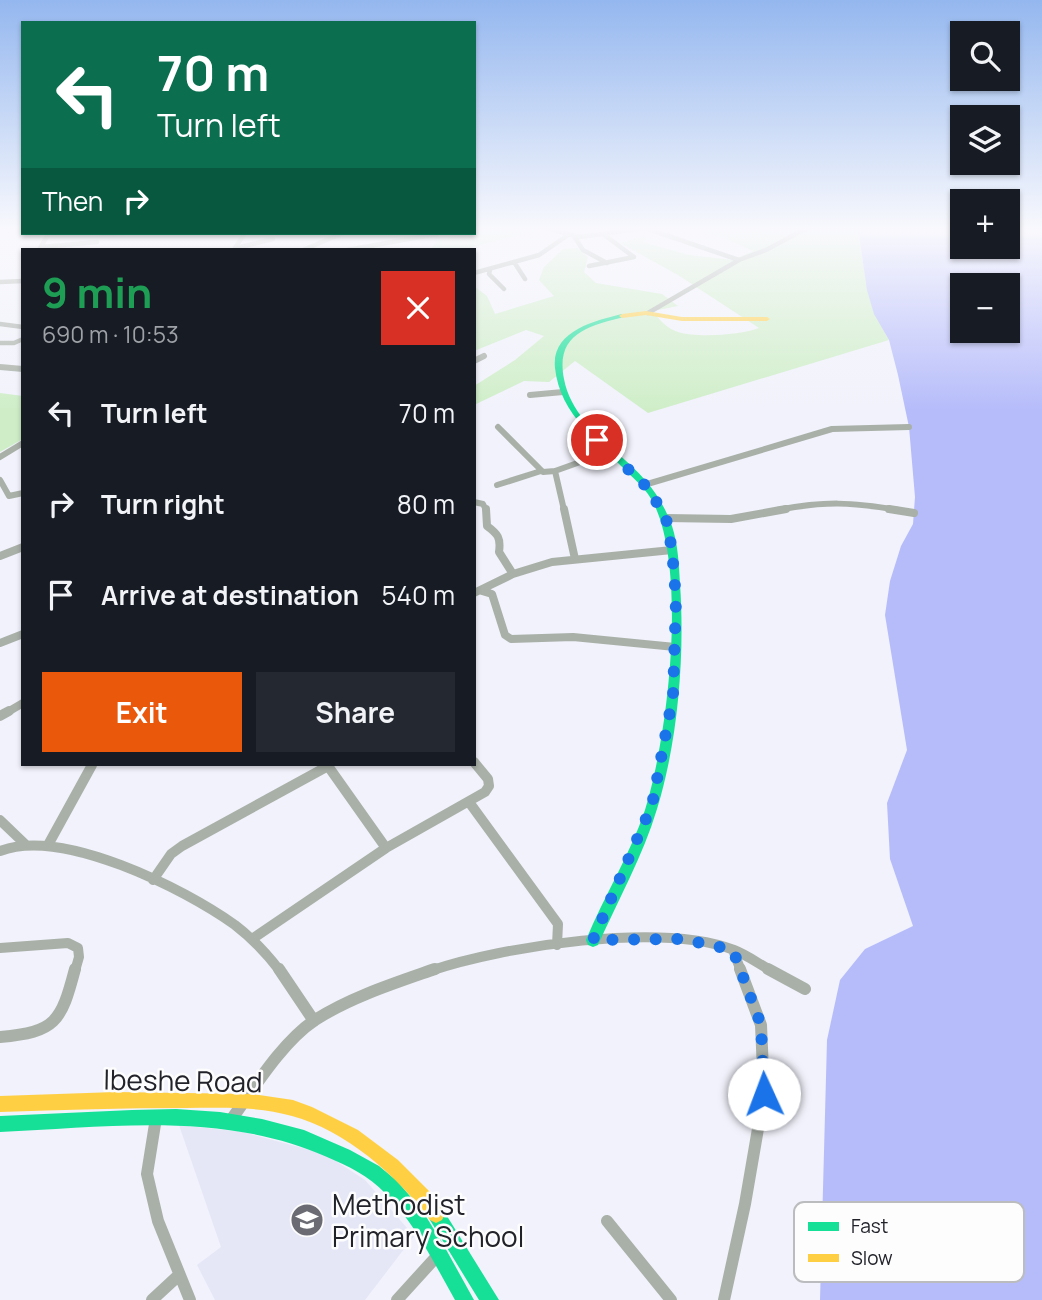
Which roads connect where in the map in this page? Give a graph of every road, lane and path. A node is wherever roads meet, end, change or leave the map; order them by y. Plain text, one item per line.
1 (690, 289) edge
2 (648, 313) junction
3 (767, 319) dead end
4 (0, 324) edge
5 (21, 327) edge
6 (21, 340) edge
7 (0, 342) edge
8 (484, 356) dead end
9 (476, 360) edge
10 (0, 367) edge
11 (21, 369) edge
12 (563, 392) junction
13 (530, 395) dead end
14 (909, 426) dead end
15 (498, 427) dead end
16 (21, 444) edge
17 (608, 452) junction
18 (0, 457) edge
19 (541, 471) junction
20 (555, 471) junction
21 (0, 480) edge
22 (497, 485) dead end
23 (644, 485) junction
24 (21, 494) edge
25 (476, 502) edge
26 (914, 513) dead end
27 (666, 518) junction
28 (21, 548) edge
29 (672, 550) junction
30 (0, 556) edge
31 (575, 559) junction
32 (513, 574) junction
33 (478, 592) edge
34 (21, 635) edge
35 (0, 643) edge
36 (675, 647) junction
37 (21, 704) edge
38 (0, 716) edge
39 (476, 764) edge
40 (91, 766) edge
41 (469, 802) junction
42 (0, 820) edge
43 (25, 844) junction
44 (48, 845) junction
45 (386, 848) junction
46 (0, 851) edge
47 (153, 880) junction
48 (252, 939) junction
49 (593, 940) junction
50 (557, 944) junction
51 (0, 948) edge
52 (733, 950) junction
53 (805, 989) dead end
54 (314, 1021) junction
55 (0, 1037) edge
56 (244, 1100) junction
57 (0, 1104) edge
58 (156, 1118) junction
59 (231, 1120) junction
60 (0, 1124) edge
61 (607, 1221) dead end
62 (439, 1254) junction
63 (179, 1275) junction
64 (152, 1300) edge
65 (190, 1300) edge
66 (397, 1300) edge
67 (465, 1300) edge
68 (490, 1300) edge
69 (671, 1300) edge
70 (724, 1300) edge

1 - 2 street
2 - 3 street
2 - 12 street
4 - 5 street
6 - 7 street
8 - 9 street
10 - 11 street
12 - 13 street
12 - 17 street
14 - 23 street
15 - 19 street
16 - 18 street
17 - 20 street
17 - 23 street
19 - 20 street
19 - 22 street
20 - 31 street
21 - 24 street
23 - 27 street
25 - 32 street
26 - 27 street
27 - 29 street
28 - 30 street
29 - 31 street
29 - 36 street
31 - 32 street
32 - 33 street
33 - 36 street
34 - 35 street
36 - 49 street
37 - 38 street
39 - 41 street
40 - 44 street
41 - 45 street
41 - 50 street
42 - 43 street
43 - 44 street
43 - 46 street
44 - 47 street
45 - 47 street
45 - 48 street
47 - 48 street
48 - 54 street
49 - 50 street
49 - 52 street
50 - 54 street
51 - 55 street
52 - 53 street
52 - 70 street
54 - 56 street
56 - 57 street, Ibeshe Road
56 - 59 street
56 - 68 street, Ibeshe Road
58 - 59 street, Ibeshe Road
58 - 60 street, Ibeshe Road
58 - 63 street
59 - 62 street, Ibeshe Road
61 - 69 street
62 - 66 street
62 - 67 street, Ibeshe Road
63 - 64 street
63 - 65 street

